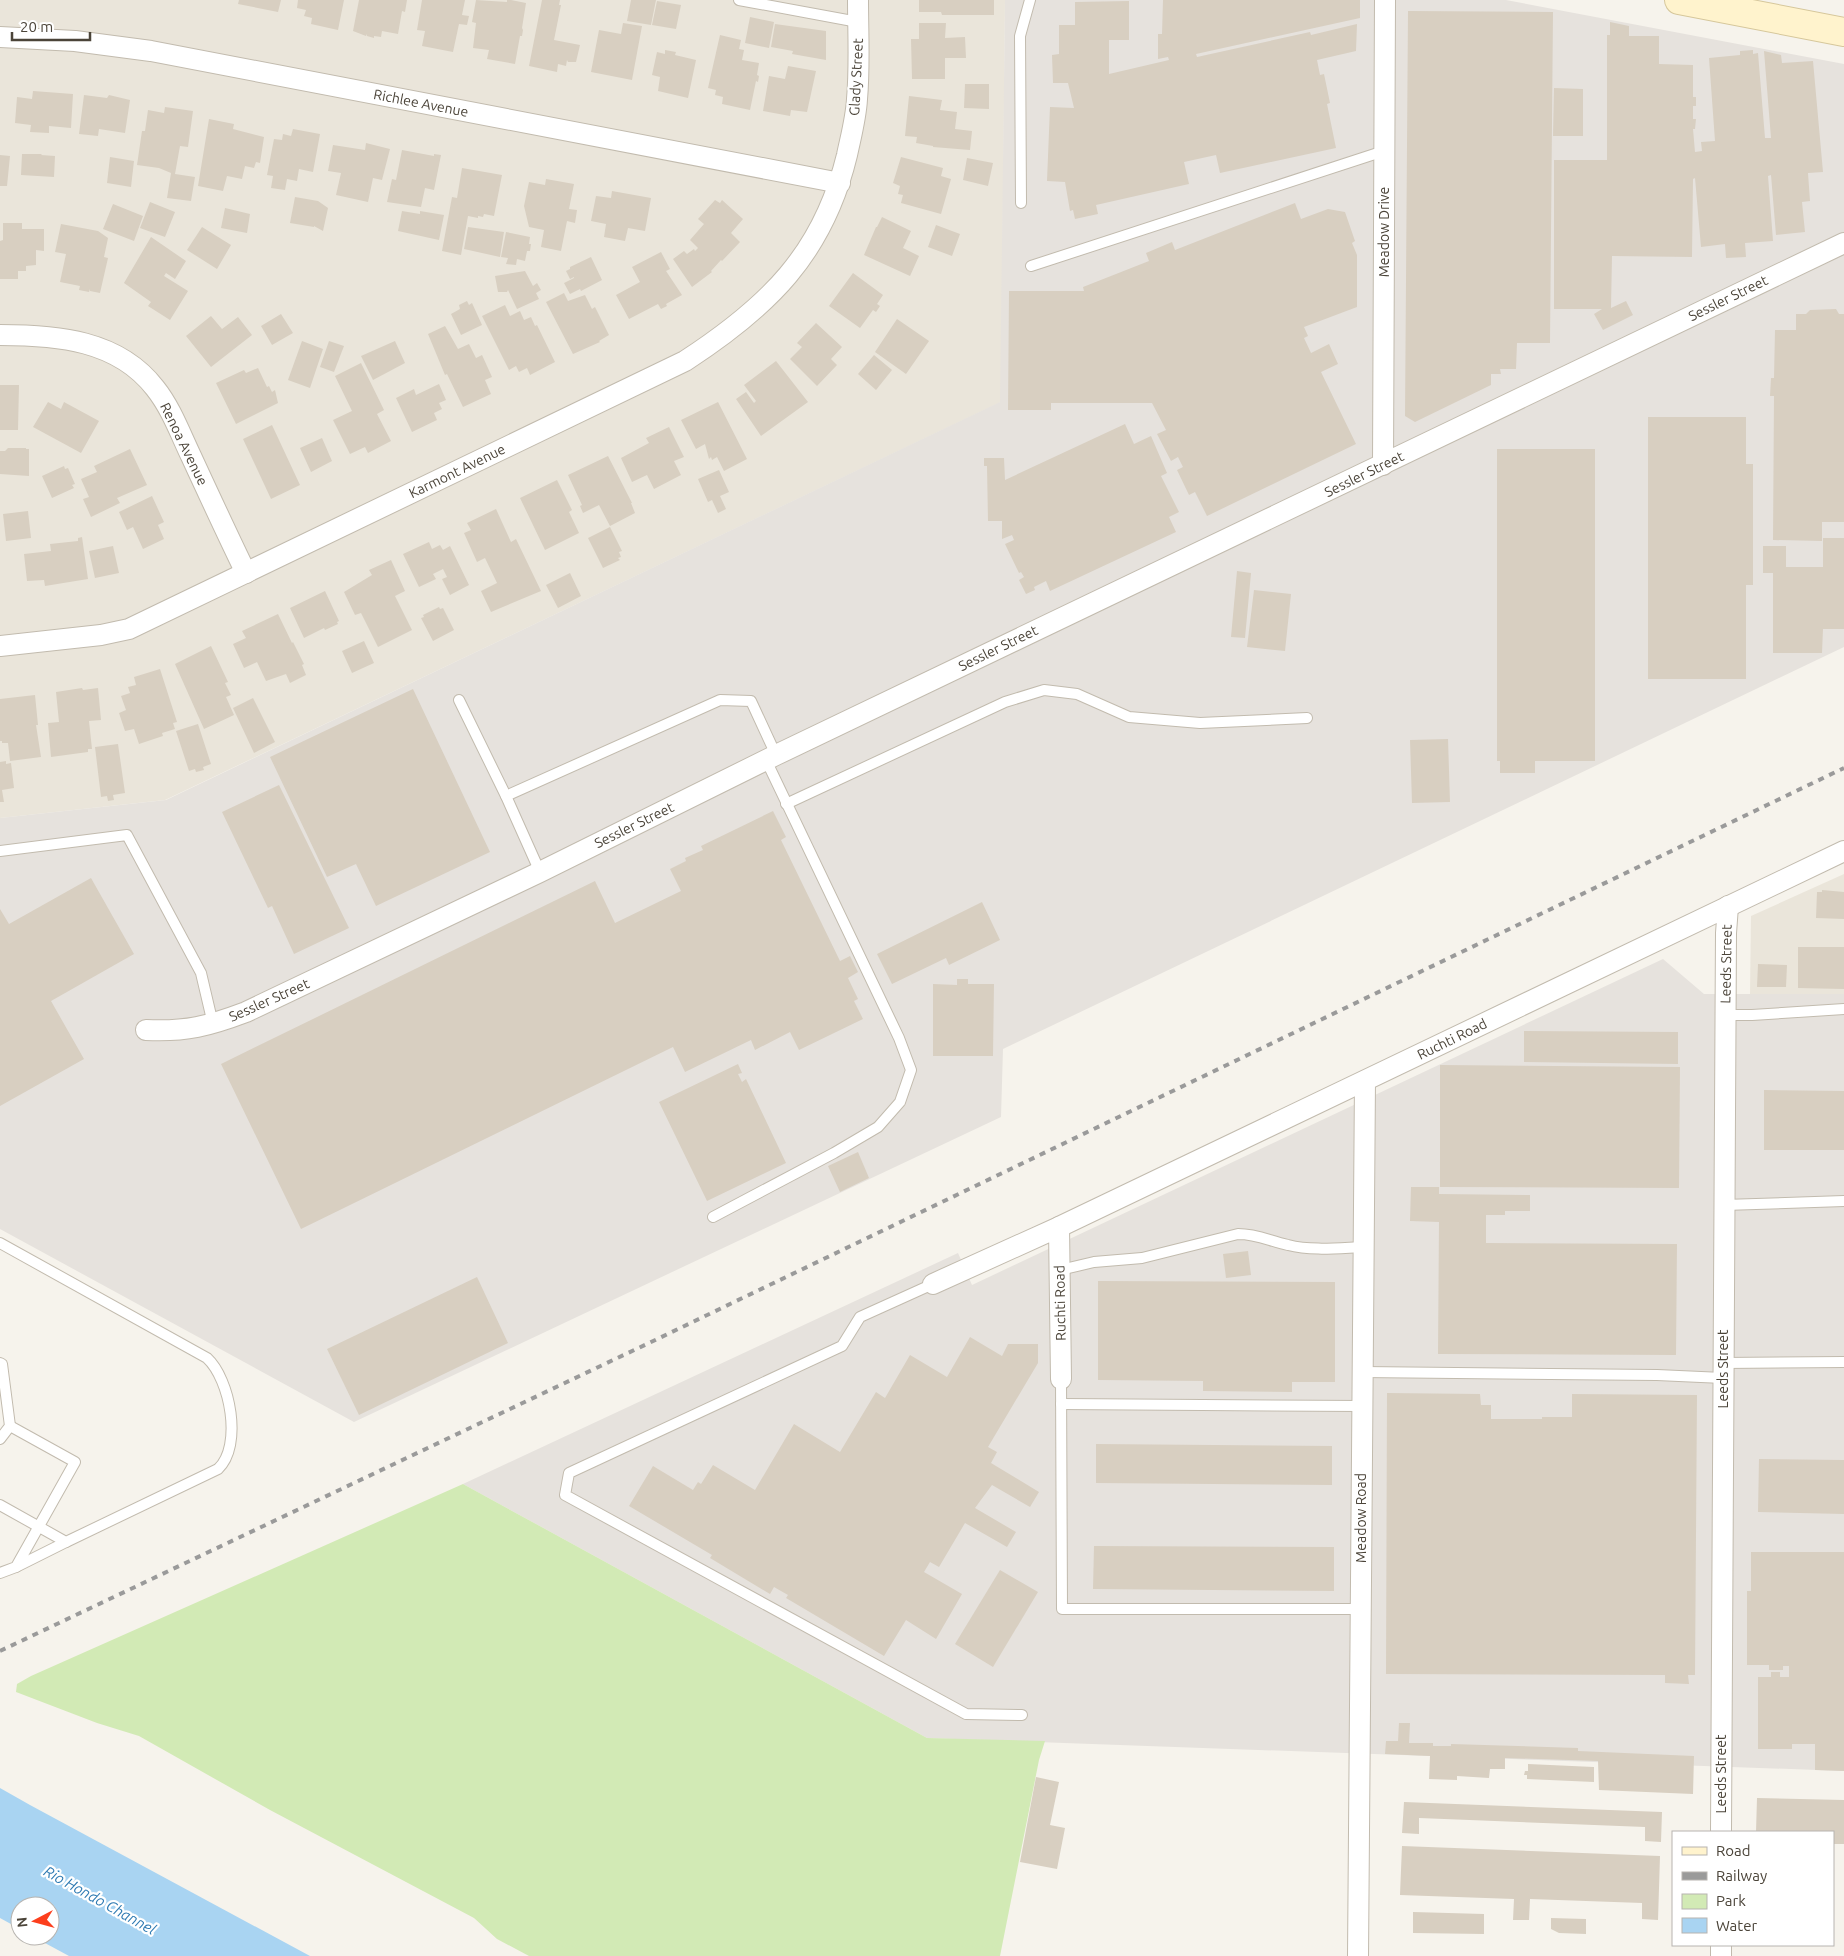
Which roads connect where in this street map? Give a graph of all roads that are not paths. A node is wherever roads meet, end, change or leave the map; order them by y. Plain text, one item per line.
1 (739, 0) edge
2 (858, 0) edge
3 (1030, 0) edge
4 (1385, 0) edge
5 (1679, 0) edge
6 (858, 22) junction
7 (1844, 32) edge
8 (0, 37) edge
9 (1384, 151) junction
10 (840, 183) junction
11 (1022, 203) dead end
12 (1844, 242) edge
13 (1031, 266) dead end
14 (0, 334) edge
15 (1383, 465) junction
16 (246, 573) junction
17 (0, 646) edge
18 (459, 700) dead end
19 (1307, 718) dead end
20 (771, 757) junction
21 (506, 796) junction
22 (786, 804) junction
23 (0, 851) edge
24 (1844, 851) edge
25 (540, 872) junction
26 (1728, 906) junction
27 (1844, 1009) edge
28 (1725, 1015) junction
29 (213, 1024) junction
30 (146, 1030) dead end
31 (1365, 1081) junction
32 (1844, 1202) edge
33 (1724, 1205) junction
34 (713, 1217) dead end
35 (1059, 1228) junction
36 (0, 1243) edge
37 (1363, 1247) junction
38 (1060, 1270) junction
39 (933, 1284) joint
40 (1844, 1362) edge
41 (0, 1363) edge
42 (1723, 1371) junction
43 (1362, 1372) junction
44 (1061, 1379) joint
45 (1061, 1404) junction
46 (1362, 1406) junction
47 (10, 1426) junction
48 (0, 1439) edge
49 (0, 1505) edge
50 (39, 1527) junction
51 (66, 1542) junction
52 (16, 1567) junction
53 (0, 1574) edge
54 (1360, 1610) junction
55 (1022, 1714) dead end
56 (1721, 1831) edge
57 (1358, 1956) edge

1 - 6 lane
2 - 6 street, Glady Street
3 - 11 lane
4 - 9 street, Meadow Drive
5 - 7 main road
6 - 10 street, Glady Street
8 - 10 street, Richlee Avenue
9 - 13 lane
9 - 15 street, Meadow Drive
10 - 16 street, Karmont Avenue
12 - 15 street, Sessler Street
14 - 16 street, Renoa Avenue
15 - 20 street, Sessler Street
16 - 17 street, Karmont Avenue
18 - 21 lane
19 - 22 lane
20 - 21 lane
20 - 22 lane
20 - 25 street, Sessler Street
21 - 25 lane
22 - 34 lane
23 - 29 lane
24 - 26 street, Ruchti Road
25 - 29 street, Sessler Street
26 - 28 street, Leeds Street
26 - 31 street, Ruchti Road
27 - 28 lane
28 - 33 street, Leeds Street
29 - 30 street, Sessler Street
31 - 35 street, Ruchti Road
31 - 37 street, Meadow Road
32 - 33 lane
33 - 42 street, Leeds Street
35 - 38 street, Ruchti Road
35 - 39 street, Ruchti Road
36 - 51 lane
37 - 38 lane
37 - 43 street, Meadow Road
38 - 44 street, Ruchti Road
39 - 55 lane
40 - 42 lane
41 - 47 lane
42 - 43 lane
42 - 56 street, Leeds Street
43 - 46 street, Meadow Road
44 - 45 lane
45 - 46 lane
45 - 54 lane
46 - 54 street, Meadow Road
47 - 48 lane
47 - 50 lane
49 - 50 lane
50 - 51 lane
50 - 52 lane
51 - 52 lane
52 - 53 lane
54 - 57 street, Meadow Road

